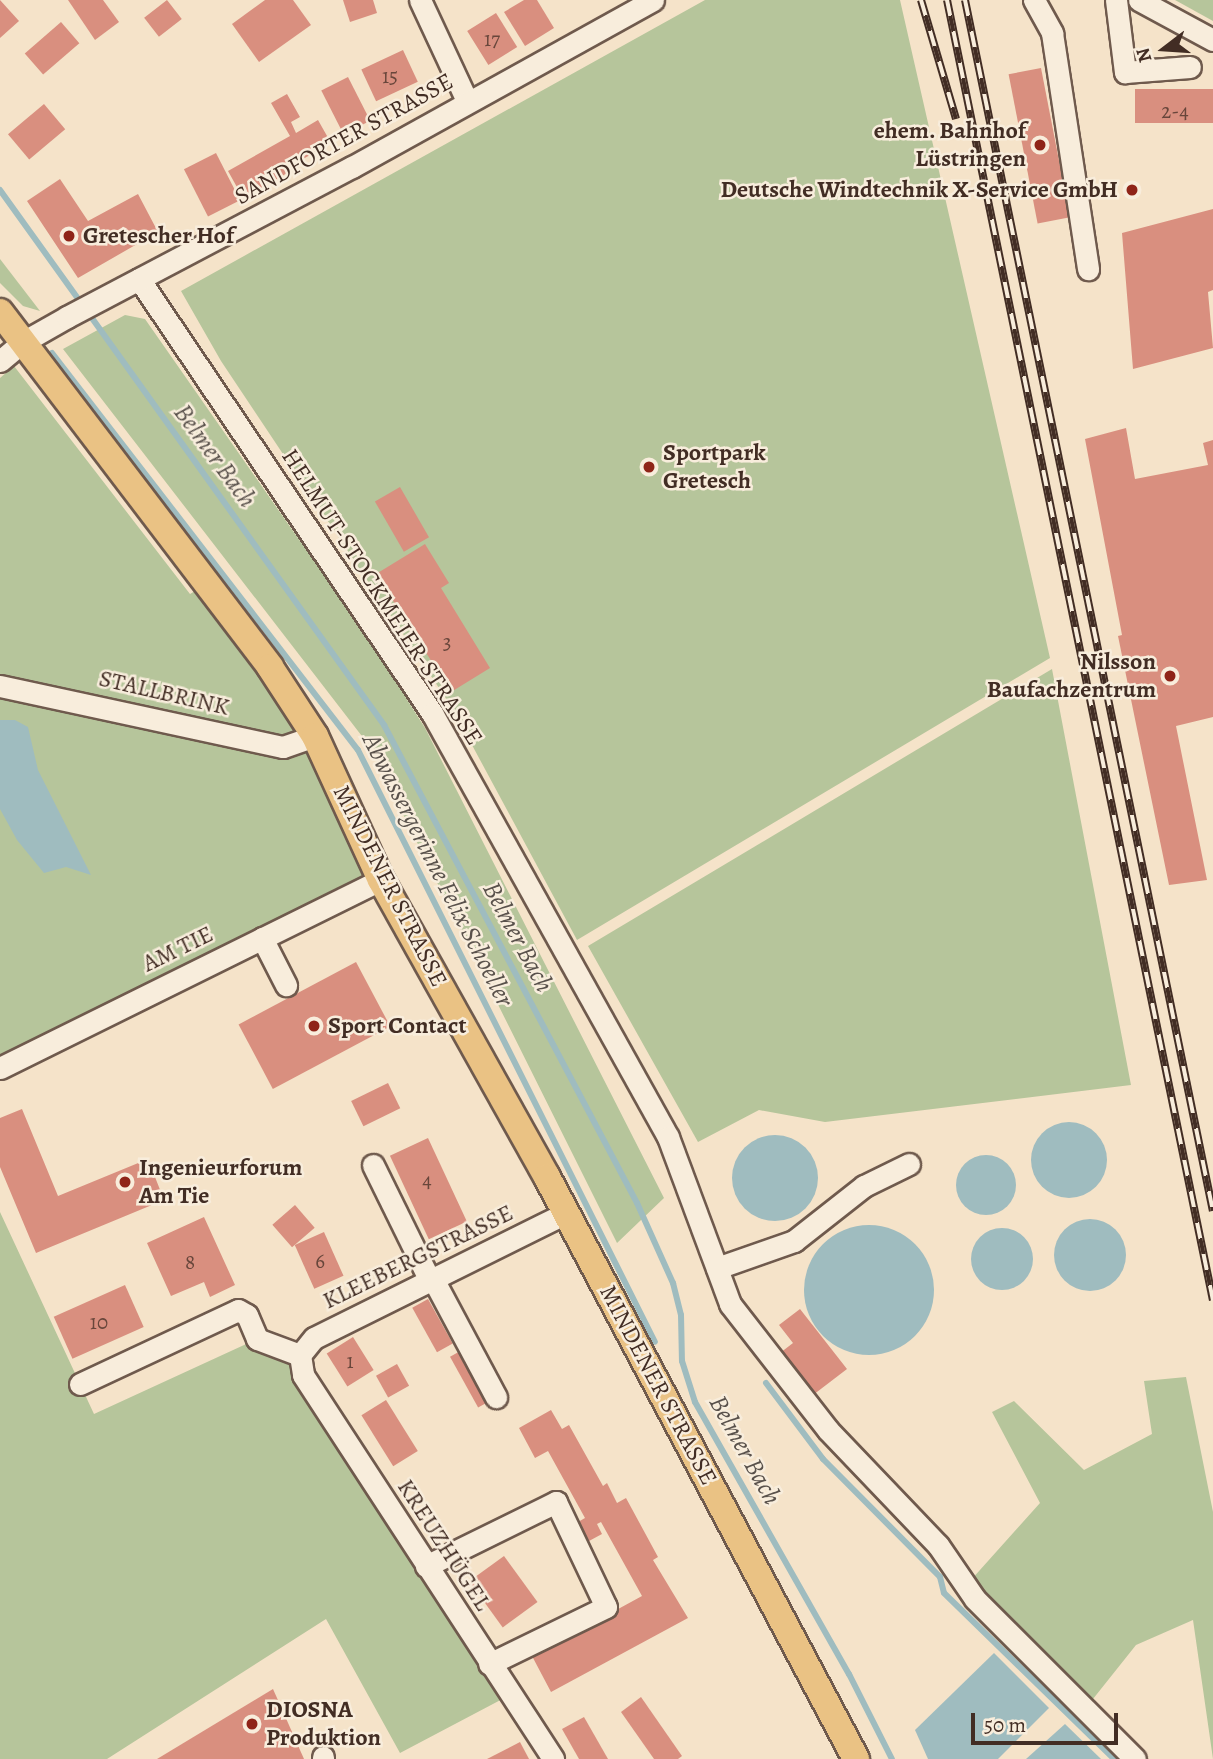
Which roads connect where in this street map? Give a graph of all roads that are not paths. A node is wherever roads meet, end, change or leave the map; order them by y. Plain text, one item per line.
1 (420, 0) edge
2 (653, 0) edge
3 (1034, 0) edge
4 (1116, 0) edge
5 (1139, 0) edge
6 (1213, 40) edge
7 (1190, 67) dead end
8 (467, 101) junction
9 (1088, 269) dead end
10 (139, 279) junction
11 (0, 312) edge
12 (23, 342) junction
13 (0, 361) edge
14 (0, 685) edge
15 (315, 736) junction
16 (381, 880) junction
17 (262, 938) junction
18 (286, 985) dead end
19 (0, 1068) edge
20 (909, 1164) dead end
21 (373, 1165) dead end
22 (566, 1213) junction
23 (717, 1268) junction
24 (432, 1280) junction
25 (300, 1355) junction
26 (80, 1384) dead end
27 (496, 1397) dead end
28 (426, 1566) junction
29 (489, 1664) junction
30 (553, 1759) edge
31 (856, 1759) edge
32 (1135, 1759) edge

1 - 8 street
2 - 8 street, SANDFORTER STRASSE
3 - 9 street
4 - 7 street
5 - 6 street
8 - 10 street, SANDFORTER STRASSE
10 - 12 street, SANDFORTER STRASSE
10 - 23 street, HELMUT-STOCKMEIER-STRASSE
11 - 12 main road, MINDENER STRASSE
12 - 13 street, SANDFORTER STRASSE
12 - 15 main road, MINDENER STRASSE
14 - 15 street, STALLBRINK
15 - 16 main road, MINDENER STRASSE
16 - 17 street, AM TIE
16 - 22 main road, MINDENER STRASSE
17 - 18 street
17 - 19 street, AM TIE
20 - 23 street
21 - 24 street
22 - 24 street, KLEEBERGSTRASSE
22 - 31 main road, MINDENER STRASSE
23 - 32 street, HELMUT-STOCKMEIER-STRASSE
24 - 25 street, KLEEBERGSTRASSE
24 - 27 street
25 - 26 street
25 - 28 street, KREUZHÜGEL
28 - 29 street, KREUZHÜGEL
28 - 29 street
29 - 30 street, KREUZHÜGEL

